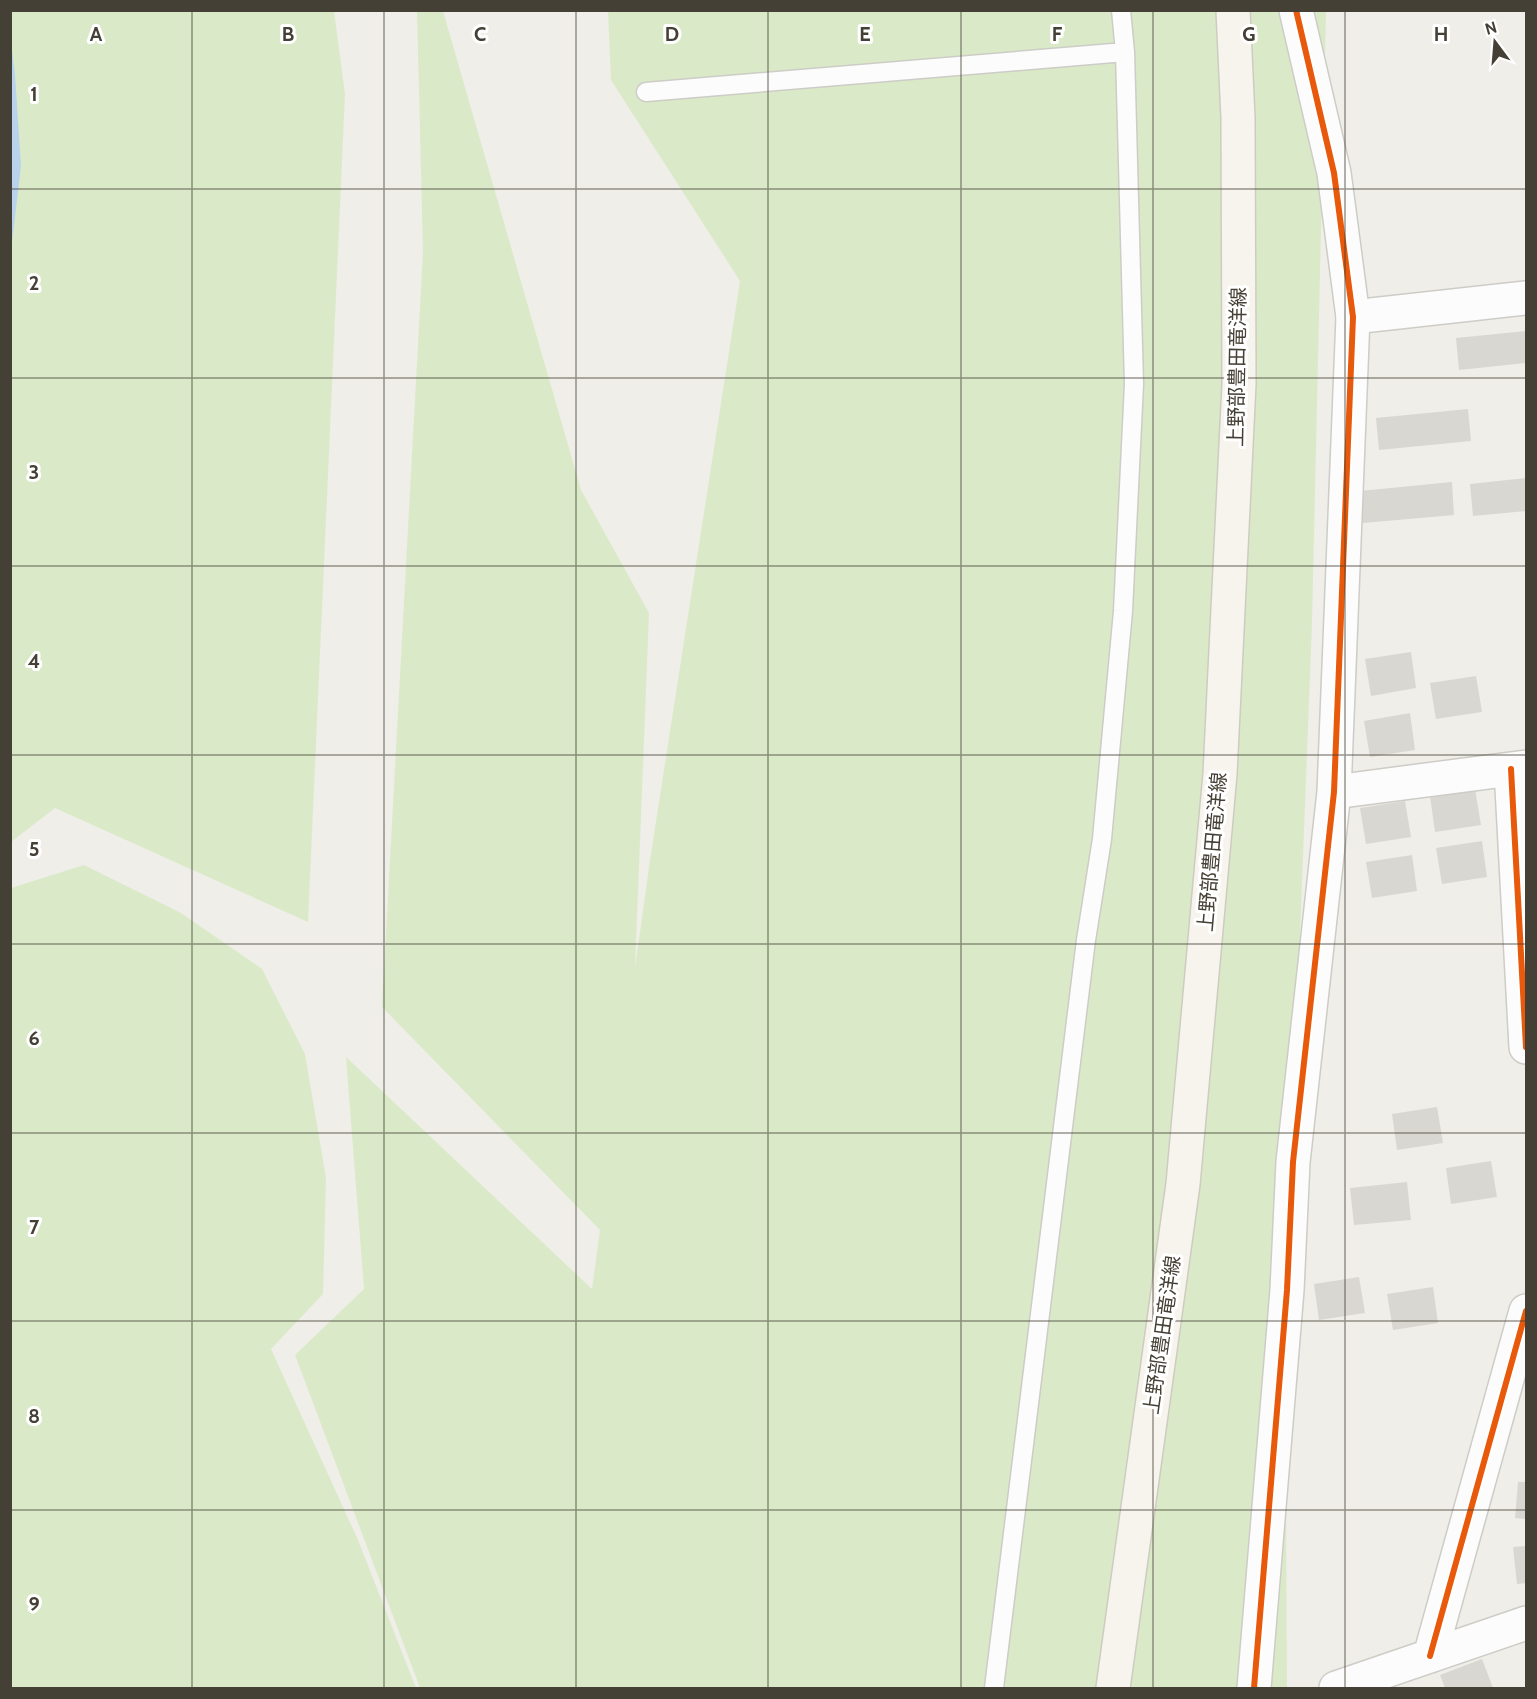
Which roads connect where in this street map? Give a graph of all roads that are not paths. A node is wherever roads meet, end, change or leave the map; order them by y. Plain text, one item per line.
1 (1120, 10) edge
2 (1233, 10) edge
3 (1296, 10) edge
4 (1125, 52) junction
5 (646, 92) dead end
6 (1527, 298) edge
7 (1353, 317) junction
8 (1519, 768) edge
9 (1334, 792) junction
10 (1527, 1047) edge
11 (1527, 1311) edge
12 (1527, 1623) edge
13 (1430, 1656) junction
14 (994, 1689) edge
15 (1113, 1689) edge
16 (1254, 1689) edge
17 (1336, 1689) edge

1 - 4 lane
2 - 15 main road, 上野部豊田竜洋線
3 - 7 street
4 - 5 lane
4 - 14 lane
6 - 7 street
7 - 9 street
8 - 9 street
8 - 10 street
9 - 16 street
11 - 13 street
12 - 13 street
13 - 17 street

